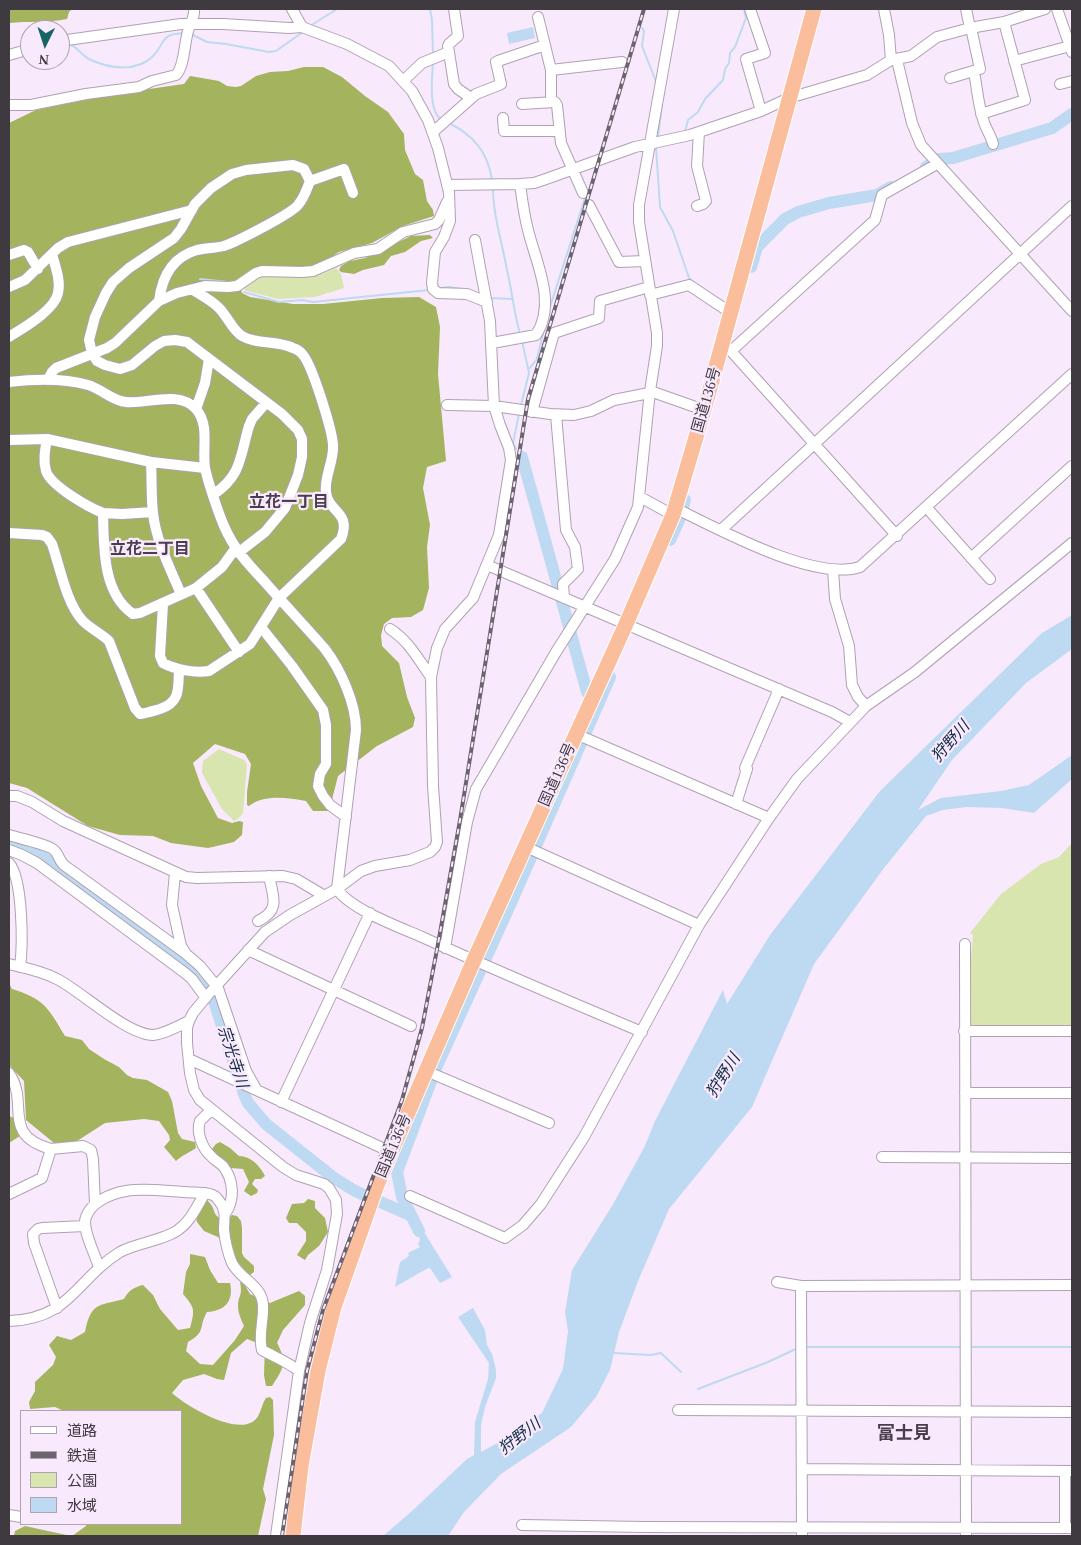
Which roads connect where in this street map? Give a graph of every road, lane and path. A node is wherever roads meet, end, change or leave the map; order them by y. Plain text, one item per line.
1 (194, 9) edge
2 (292, 9) edge
3 (454, 9) edge
4 (674, 9) edge
5 (750, 9) edge
6 (814, 9) edge
7 (884, 9) edge
8 (966, 9) edge
9 (1045, 9) edge
10 (1057, 9) edge
11 (538, 17) dead end
12 (1004, 22) junction
13 (302, 27) junction
14 (970, 28) junction
15 (188, 30) junction
16 (70, 40) edge
17 (1070, 43) edge
18 (545, 45) junction
19 (449, 52) junction
20 (894, 60) junction
21 (1014, 61) junction
22 (622, 62) dead end
23 (551, 70) junction
24 (974, 72) junction
25 (950, 78) dead end
26 (403, 81) junction
27 (1072, 81) edge
28 (1060, 84) dead end
29 (471, 98) junction
30 (789, 98) junction
31 (552, 102) junction
32 (522, 104) dead end
33 (9, 106) edge
34 (761, 111) junction
35 (981, 114) junction
36 (503, 118) dead end
37 (559, 131) junction
38 (433, 132) junction
39 (699, 132) junction
40 (651, 144) junction
41 (993, 144) dead end
42 (937, 164) junction
43 (572, 170) junction
44 (310, 181) junction
45 (447, 184) junction
46 (520, 184) junction
47 (353, 193) dead end
48 (583, 193) dead end
49 (450, 197) junction
50 (589, 205) dead end
51 (697, 206) dead end
52 (1072, 206) edge
53 (192, 210) junction
54 (475, 240) dead end
55 (52, 254) junction
56 (1020, 254) junction
57 (9, 255) edge
58 (645, 261) junction
59 (38, 269) junction
60 (9, 287) edge
61 (193, 290) junction
62 (649, 291) junction
63 (159, 301) junction
64 (487, 302) junction
65 (1072, 311) edge
66 (731, 313) junction
67 (9, 337) edge
68 (492, 343) junction
69 (726, 349) junction
70 (92, 353) junction
71 (209, 359) junction
72 (1072, 374) edge
73 (48, 380) junction
74 (9, 382) edge
75 (649, 392) junction
76 (266, 402) junction
77 (447, 405) dead end
78 (494, 406) junction
79 (196, 409) junction
80 (704, 410) junction
81 (532, 412) junction
82 (556, 415) junction
83 (47, 439) junction
84 (9, 440) edge
85 (815, 443) junction
86 (151, 462) junction
87 (1072, 466) edge
88 (206, 468) junction
89 (214, 494) junction
90 (640, 497) junction
91 (927, 508) junction
92 (153, 512) junction
93 (674, 512) junction
94 (103, 513) junction
95 (721, 530) junction
96 (9, 533) edge
97 (897, 536) junction
98 (1072, 543) edge
99 (237, 551) junction
100 (972, 558) junction
101 (487, 565) junction
102 (833, 570) junction
103 (990, 579) dead end
104 (196, 588) junction
105 (181, 594) junction
106 (279, 598) junction
107 (564, 598) junction
108 (163, 604) junction
109 (585, 607) junction
110 (626, 624) junction
111 (261, 627) junction
112 (390, 629) dead end
113 (239, 652) junction
114 (179, 669) junction
115 (431, 677) junction
116 (779, 689) junction
117 (866, 706) junction
118 (850, 722) junction
119 (576, 734) junction
120 (9, 796) edge
121 (736, 804) junction
122 (346, 818) junction
123 (769, 818) junction
124 (9, 835) edge
125 (526, 847) junction
126 (9, 850) edge
127 (9, 863) edge
128 (175, 873) junction
129 (269, 876) junction
130 (336, 889) junction
131 (324, 895) junction
132 (370, 913) junction
133 (258, 921) dead end
134 (699, 925) junction
135 (964, 944) dead end
136 (445, 948) junction
137 (248, 950) junction
138 (186, 954) junction
139 (480, 963) junction
140 (9, 964) edge
141 (20, 966) junction
142 (216, 987) junction
143 (334, 990) junction
144 (206, 997) junction
145 (189, 1021) junction
146 (411, 1026) dead end
147 (964, 1031) junction
148 (1072, 1031) edge
149 (642, 1032) junction
150 (189, 1059) junction
151 (426, 1071) junction
152 (9, 1073) edge
153 (254, 1089) junction
154 (965, 1093) junction
155 (1072, 1093) edge
156 (281, 1102) junction
157 (211, 1110) junction
158 (549, 1123) dead end
159 (51, 1149) junction
160 (391, 1152) junction
161 (882, 1157) dead end
162 (965, 1158) junction
163 (1072, 1158) edge
164 (205, 1193) junction
165 (9, 1194) edge
166 (410, 1196) dead end
167 (95, 1204) junction
168 (225, 1214) junction
169 (85, 1226) junction
170 (99, 1268) junction
171 (777, 1282) dead end
172 (966, 1285) junction
173 (1072, 1285) edge
174 (801, 1286) junction
175 (57, 1308) junction
176 (9, 1321) edge
177 (299, 1371) junction
178 (678, 1410) dead end
179 (802, 1411) junction
180 (966, 1412) junction
181 (1072, 1412) edge
182 (802, 1469) junction
183 (966, 1471) junction
184 (1068, 1471) edge
185 (522, 1525) dead end
186 (1068, 1528) edge
187 (802, 1532) edge
188 (966, 1532) edge
189 (276, 1536) edge
190 (293, 1536) edge

1 - 15 street
2 - 13 street
3 - 19 street
4 - 40 street
5 - 34 street
6 - 30 highway, 国道136号
7 - 20 street
8 - 14 street
9 - 12 street
10 - 17 street
11 - 18 street
12 - 14 street
12 - 21 street
13 - 15 street
13 - 26 street
14 - 20 street
14 - 24 street
15 - 16 street
15 - 33 street
17 - 21 street
18 - 23 street
18 - 29 street
19 - 26 street
19 - 29 street
20 - 30 street
20 - 42 street
21 - 35 street
22 - 23 street
23 - 31 street
24 - 25 street
24 - 35 street
26 - 38 street
27 - 28 street
29 - 38 street
30 - 34 street
30 - 66 highway, 国道136号
31 - 32 street
31 - 37 street
34 - 39 street
35 - 41 street
36 - 37 street
37 - 43 street
38 - 45 street
39 - 40 street
39 - 51 street
40 - 43 street
40 - 58 street
42 - 56 street
42 - 69 street
43 - 46 street
43 - 48 street
44 - 47 street
44 - 53 street
44 - 63 street
45 - 46 street
45 - 49 street
46 - 68 street
49 - 61 street
49 - 64 street
50 - 58 street
52 - 56 street
53 - 55 street
53 - 70 street
54 - 64 street
55 - 59 street
55 - 67 street
56 - 65 street
56 - 85 street
57 - 59 street
58 - 62 street
59 - 60 street
61 - 63 street
61 - 106 street
62 - 66 street
62 - 75 street
62 - 81 street
63 - 70 street
64 - 68 street
66 - 69 highway, 国道136号
68 - 78 street
69 - 80 highway, 国道136号
69 - 85 street
70 - 71 street
70 - 73 street
71 - 76 street
71 - 79 street
72 - 91 street
73 - 74 street
73 - 79 street
75 - 80 street
75 - 82 street
75 - 90 street
76 - 89 street
76 - 99 street
77 - 78 street
78 - 81 street
78 - 101 street
79 - 88 street
80 - 93 highway, 国道136号
81 - 82 street
82 - 107 street
83 - 84 street
83 - 86 street
83 - 94 street
85 - 95 street
85 - 97 street
86 - 88 street
86 - 92 street
87 - 100 street
88 - 89 street
89 - 99 street
90 - 93 street
90 - 109 street
91 - 97 street
91 - 100 street
92 - 94 street
92 - 105 street
93 - 95 street
93 - 110 highway, 国道136号
94 - 108 street
95 - 102 street
96 - 114 street
97 - 102 street
98 - 117 street
99 - 104 street
99 - 106 street
100 - 103 street
101 - 107 street
101 - 115 street
102 - 117 street
104 - 105 street
104 - 113 street
105 - 108 street
106 - 111 street
106 - 122 street
107 - 109 street
108 - 114 street
109 - 110 street
109 - 136 street
110 - 116 street
110 - 119 highway, 国道136号
111 - 113 street
111 - 122 street
112 - 115 street
113 - 114 street
115 - 130 street
116 - 118 street
116 - 121 street
117 - 118 street
118 - 123 street
119 - 121 street
119 - 125 highway, 国道136号
120 - 128 street
121 - 123 street
122 - 130 street
123 - 134 street
124 - 138 street
125 - 134 street
125 - 139 highway, 国道136号
126 - 144 street
127 - 141 street
128 - 129 street
128 - 138 street
129 - 131 street
129 - 133 street
130 - 131 street
130 - 132 street
131 - 137 street
132 - 136 street
132 - 143 street
134 - 149 street
135 - 147 street
136 - 139 street
137 - 142 street
137 - 143 street
138 - 142 street
139 - 149 street
139 - 151 highway, 国道136号
140 - 141 street
141 - 145 street
142 - 144 street
142 - 153 street
143 - 146 street
143 - 156 street
144 - 145 street
145 - 150 street
147 - 148 street
147 - 154 street
149 - 166 street
150 - 153 street
150 - 157 street
151 - 158 street
151 - 160 highway, 国道136号
152 - 159 street
153 - 156 street
154 - 155 street
154 - 162 street
156 - 160 street
157 - 168 street
157 - 177 street
159 - 165 street
159 - 167 street
160 - 190 highway, 国道136号
161 - 162 street
162 - 163 street
162 - 172 street
164 - 167 street
164 - 168 street
164 - 170 street
167 - 169 street
168 - 177 street
169 - 170 street
169 - 175 street
170 - 175 street
171 - 174 street
172 - 173 street
172 - 174 street
172 - 180 street
174 - 179 street
175 - 176 street
177 - 189 street
178 - 179 street
179 - 180 street
179 - 182 street
180 - 181 street
180 - 183 street
182 - 183 street
182 - 187 street
183 - 184 street
183 - 188 street
184 - 186 street
185 - 187 street
186 - 188 street
187 - 188 street

